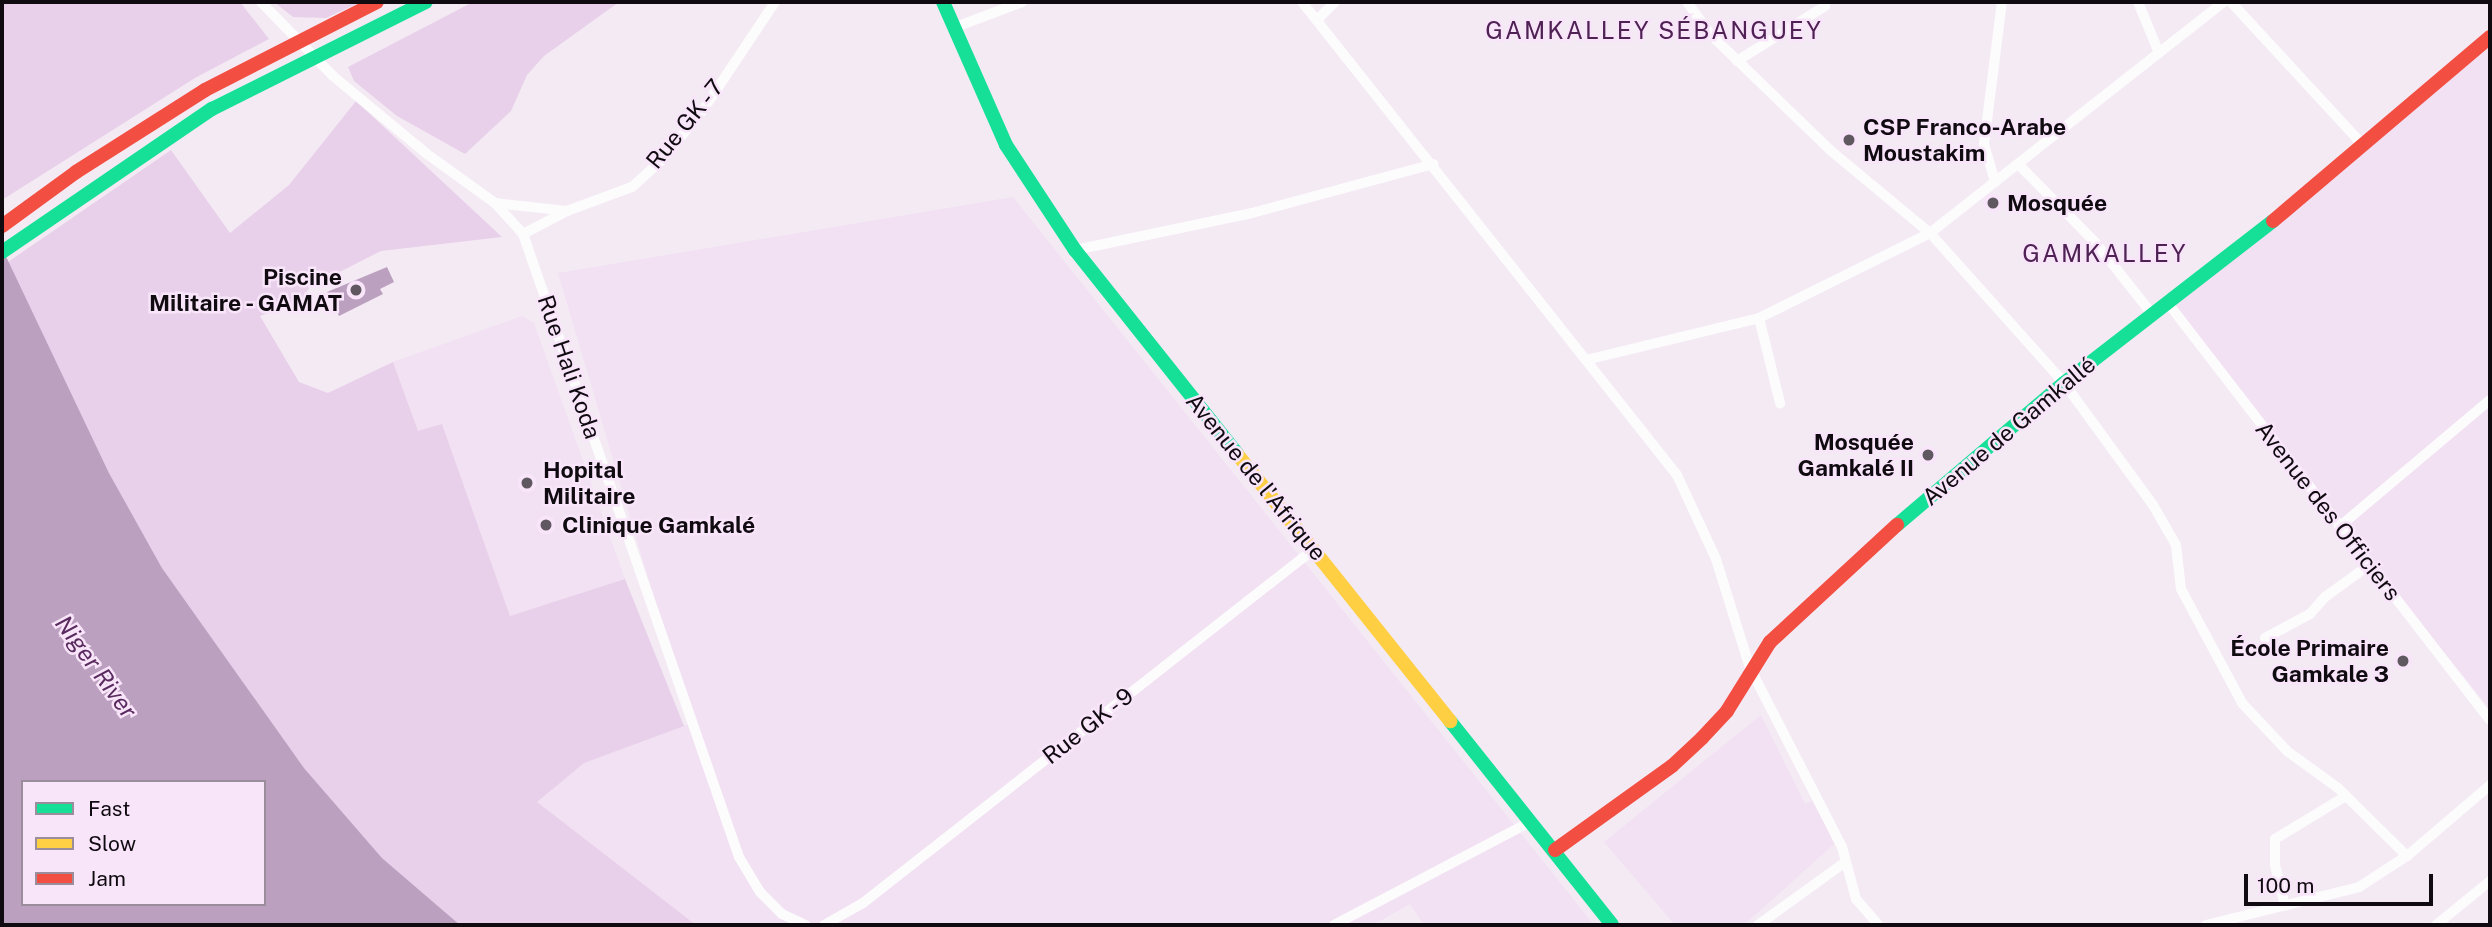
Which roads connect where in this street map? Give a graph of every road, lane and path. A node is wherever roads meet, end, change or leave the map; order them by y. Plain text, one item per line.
1 (261, 2) edge
2 (377, 2) edge
3 (424, 2) edge
4 (775, 2) edge
5 (943, 2) edge
6 (1022, 2) edge
7 (1302, 2) edge
8 (1335, 2) edge
9 (1687, 2) edge
10 (1825, 2) edge
11 (2002, 2) edge
12 (2138, 2) edge
13 (2224, 2) edge
14 (2231, 2) edge
15 (1317, 20) junction
16 (953, 28) junction
17 (2490, 37) edge
18 (2158, 53) junction
19 (1737, 61) junction
20 (2363, 145) junction
21 (1434, 164) junction
22 (2019, 165) junction
23 (1995, 182) junction
24 (495, 203) junction
25 (566, 211) junction
26 (2, 226) edge
27 (1930, 233) junction
28 (523, 234) junction
29 (1075, 250) junction
30 (2, 252) edge
31 (2166, 302) junction
32 (2152, 314) junction
33 (1759, 318) junction
34 (1586, 360) junction
35 (2064, 383) junction
36 (2490, 400) edge
37 (1780, 403) dead end
38 (2339, 527) junction
39 (1314, 549) junction
40 (2370, 565) junction
41 (2265, 638) dead end
42 (1750, 668) junction
43 (2490, 720) edge
44 (2490, 785) edge
45 (2346, 796) junction
46 (1532, 821) junction
47 (1555, 850) junction
48 (2407, 856) junction
49 (1844, 863) junction
50 (2490, 881) edge
51 (2285, 906) junction
52 (806, 925) edge
53 (825, 925) edge
54 (1334, 925) edge
55 (1612, 925) edge
56 (1758, 925) edge
57 (1879, 925) edge
58 (2206, 925) edge
59 (2436, 925) edge

1 - 24 street, Rue Hali Koda
2 - 26 main road
3 - 30 main road
4 - 25 street, Rue GK - 7
5 - 16 main road, Avenue de l'Afrique
6 - 16 street
7 - 15 street
8 - 15 street
9 - 19 street
10 - 19 street
11 - 23 street
12 - 18 street
13 - 18 street
14 - 20 street
15 - 21 street
16 - 29 main road, Avenue de l'Afrique
17 - 20 main road, Avenue de Gamkallé
18 - 22 street
19 - 27 street
20 - 31 main road, Avenue de Gamkallé
21 - 29 street
21 - 34 street
22 - 23 street
22 - 32 street
23 - 27 street
24 - 25 street
24 - 28 street, Rue Hali Koda
25 - 28 street, Rue GK - 7
27 - 33 street
27 - 35 street
28 - 52 street, Rue Hali Koda
29 - 39 main road, Avenue de l'Afrique
31 - 32 main road, Avenue de Gamkallé
31 - 38 street, Avenue des Officiers
32 - 35 main road, Avenue de Gamkallé
33 - 34 street
33 - 37 street
34 - 42 street
35 - 42 main road, Avenue de Gamkallé
35 - 45 street
36 - 38 street
38 - 40 street, Avenue des Officiers
39 - 46 main road, Avenue de l'Afrique
39 - 53 street, Rue GK - 9
40 - 41 street
40 - 43 street, Avenue des Officiers
42 - 47 main road, Avenue de Gamkallé
42 - 49 street
44 - 48 street
45 - 48 street
45 - 51 street
46 - 47 main road, Avenue de l'Afrique
46 - 54 street
47 - 55 main road, Avenue de l'Afrique
48 - 51 street
49 - 56 street
49 - 57 street
50 - 59 street
51 - 58 street

